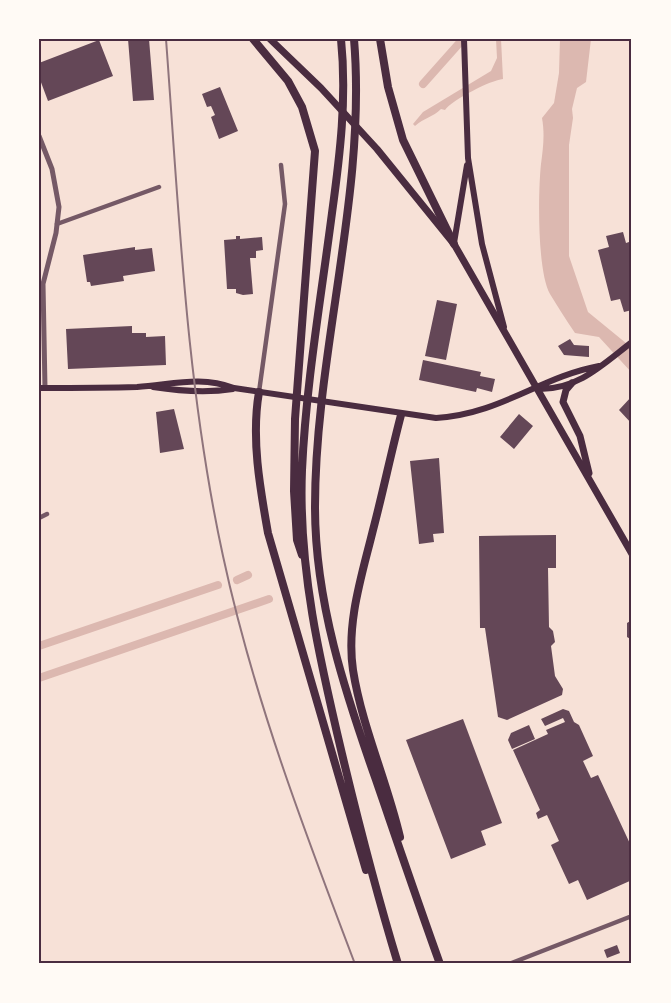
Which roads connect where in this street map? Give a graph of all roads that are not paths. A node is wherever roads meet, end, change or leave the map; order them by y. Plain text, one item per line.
1 (253, 39) edge
2 (270, 39) edge
3 (341, 39) edge
4 (354, 39) edge
5 (380, 39) edge
6 (464, 39) edge
7 (39, 136) edge
8 (468, 158) junction
9 (281, 165) dead end
10 (159, 187) dead end
11 (57, 224) junction
12 (454, 244) junction
13 (504, 328) junction
14 (632, 342) edge
15 (599, 366) junction
16 (572, 383) junction
17 (42, 388) edge
18 (537, 389) junction
19 (259, 392) junction
20 (401, 415) junction
21 (591, 481) junction
22 (47, 514) dead end
23 (39, 518) edge
24 (632, 554) edge
25 (305, 565) junction
26 (410, 879) junction
27 (632, 916) edge
28 (384, 920) junction
29 (398, 964) edge
30 (440, 964) edge
31 (509, 964) edge

1 - 25 highway
2 - 12 main road
3 - 25 highway
4 - 26 highway
5 - 12 highway
6 - 8 main road
7 - 11 street
8 - 12 main road
8 - 13 main road
9 - 19 street
10 - 11 street
11 - 17 street
12 - 13 main road
13 - 18 main road
14 - 15 main road
15 - 16 main road
15 - 18 main road
16 - 18 main road
16 - 21 main road
17 - 19 main road
18 - 20 main road
18 - 21 main road
19 - 20 main road
19 - 28 highway
20 - 26 highway
21 - 24 main road
22 - 23 street
25 - 28 highway
26 - 30 highway
27 - 31 street
28 - 29 highway

